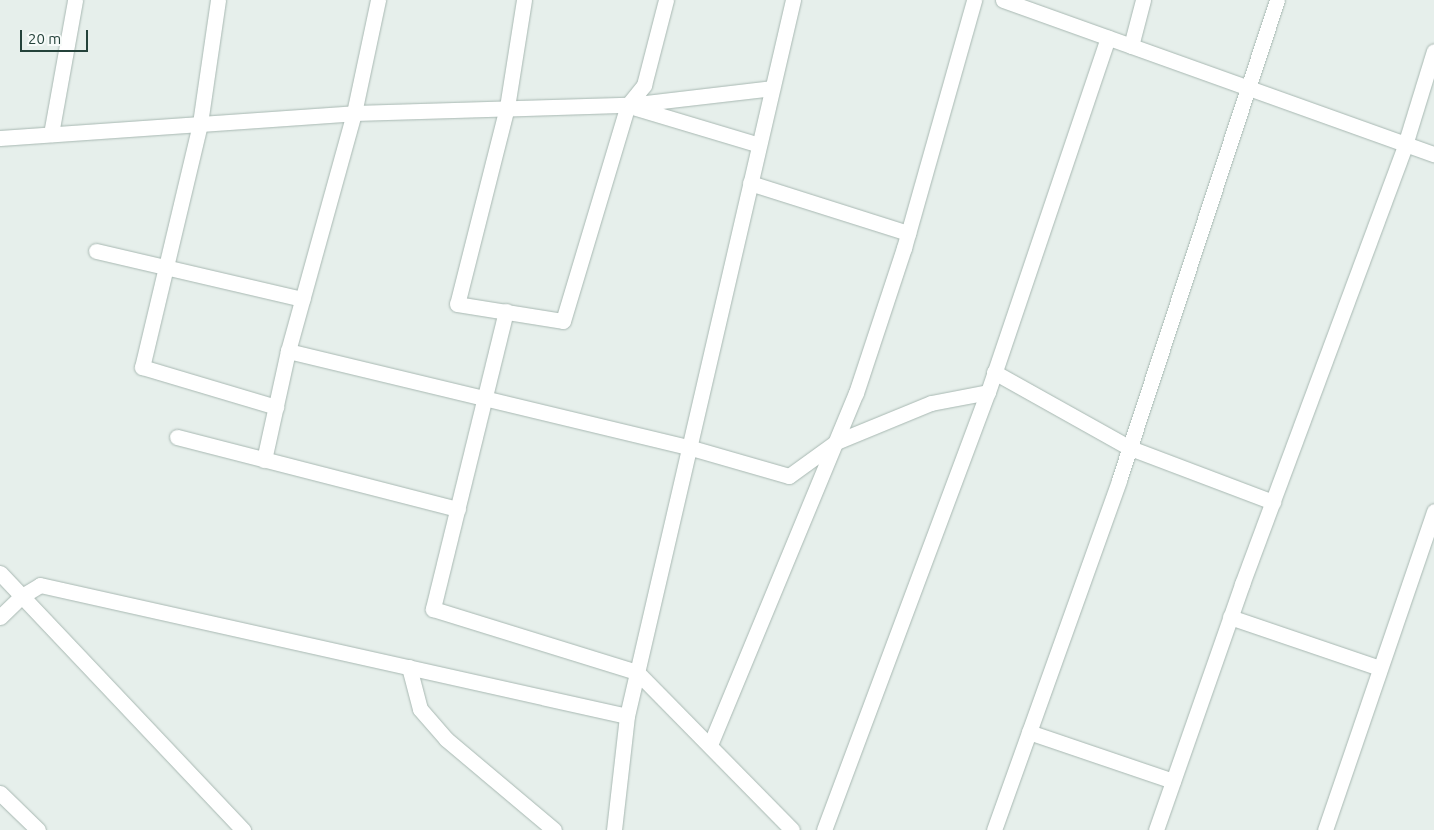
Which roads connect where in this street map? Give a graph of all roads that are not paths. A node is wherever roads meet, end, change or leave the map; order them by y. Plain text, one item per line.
1 (75, 0) edge
2 (218, 0) edge
3 (378, 0) edge
4 (524, 0) edge
5 (666, 0) edge
6 (793, 0) edge
7 (974, 0) edge
8 (1003, 0) edge
9 (1143, 0) edge
10 (1277, 0) edge
11 (1108, 38) junction
12 (1131, 46) junction
13 (1434, 52) edge
14 (772, 88) junction
15 (1248, 88) junction
16 (628, 106) junction
17 (507, 107) junction
18 (354, 113) junction
19 (200, 124) junction
20 (51, 134) junction
21 (0, 138) edge
22 (759, 145) junction
23 (1405, 145) junction
24 (1434, 154) edge
25 (750, 183) junction
26 (908, 233) junction
27 (96, 251) dead end
28 (166, 267) junction
29 (303, 299) junction
30 (506, 311) junction
31 (288, 351) junction
32 (994, 372) junction
33 (988, 392) junction
34 (484, 400) junction
35 (276, 407) junction
36 (177, 437) dead end
37 (836, 442) junction
38 (688, 447) junction
39 (1130, 448) junction
40 (264, 460) junction
41 (1273, 502) junction
42 (458, 509) junction
43 (1434, 512) edge
44 (0, 573) edge
45 (22, 596) junction
46 (0, 617) edge
47 (1230, 617) junction
48 (409, 667) junction
49 (1380, 668) junction
50 (637, 672) junction
51 (627, 716) junction
52 (1029, 732) junction
53 (710, 745) junction
54 (1173, 781) junction
55 (0, 792) edge
56 (38, 830) edge
57 (242, 830) edge
58 (554, 830) edge
59 (614, 830) edge
60 (792, 830) edge
61 (824, 830) edge
62 (994, 830) edge
63 (1156, 830) edge
64 (1325, 830) edge

1 - 20 street
2 - 19 street
3 - 18 street
4 - 17 street
5 - 16 street
6 - 14 street
7 - 26 street
8 - 11 street
9 - 12 street
10 - 15 street
11 - 12 street
11 - 32 street
12 - 15 street
13 - 23 street
14 - 16 street
14 - 22 street
15 - 23 street
15 - 39 street
16 - 17 street
16 - 22 street
16 - 30 street
17 - 18 street
17 - 30 street
18 - 19 street
18 - 29 street
19 - 20 street
19 - 28 street
20 - 21 street
22 - 25 street
23 - 24 street
23 - 41 street
25 - 26 street
25 - 38 street
26 - 37 street
27 - 28 street
28 - 29 street
28 - 35 street
29 - 31 street
30 - 34 street
31 - 34 street
31 - 35 street
32 - 33 street
32 - 39 street
33 - 37 street
33 - 61 street
34 - 38 street
34 - 42 street
35 - 40 street
36 - 40 street
37 - 38 street
37 - 53 street
38 - 50 street
39 - 41 street
39 - 52 street
40 - 42 street
41 - 47 street
42 - 50 street
43 - 49 street
44 - 45 street
45 - 46 street
45 - 48 street
45 - 57 street
47 - 49 street
47 - 54 street
48 - 51 street
48 - 58 street
49 - 64 street
50 - 51 street
50 - 53 street
51 - 59 street
52 - 54 street
52 - 62 street
53 - 60 street
54 - 63 street
55 - 56 street

